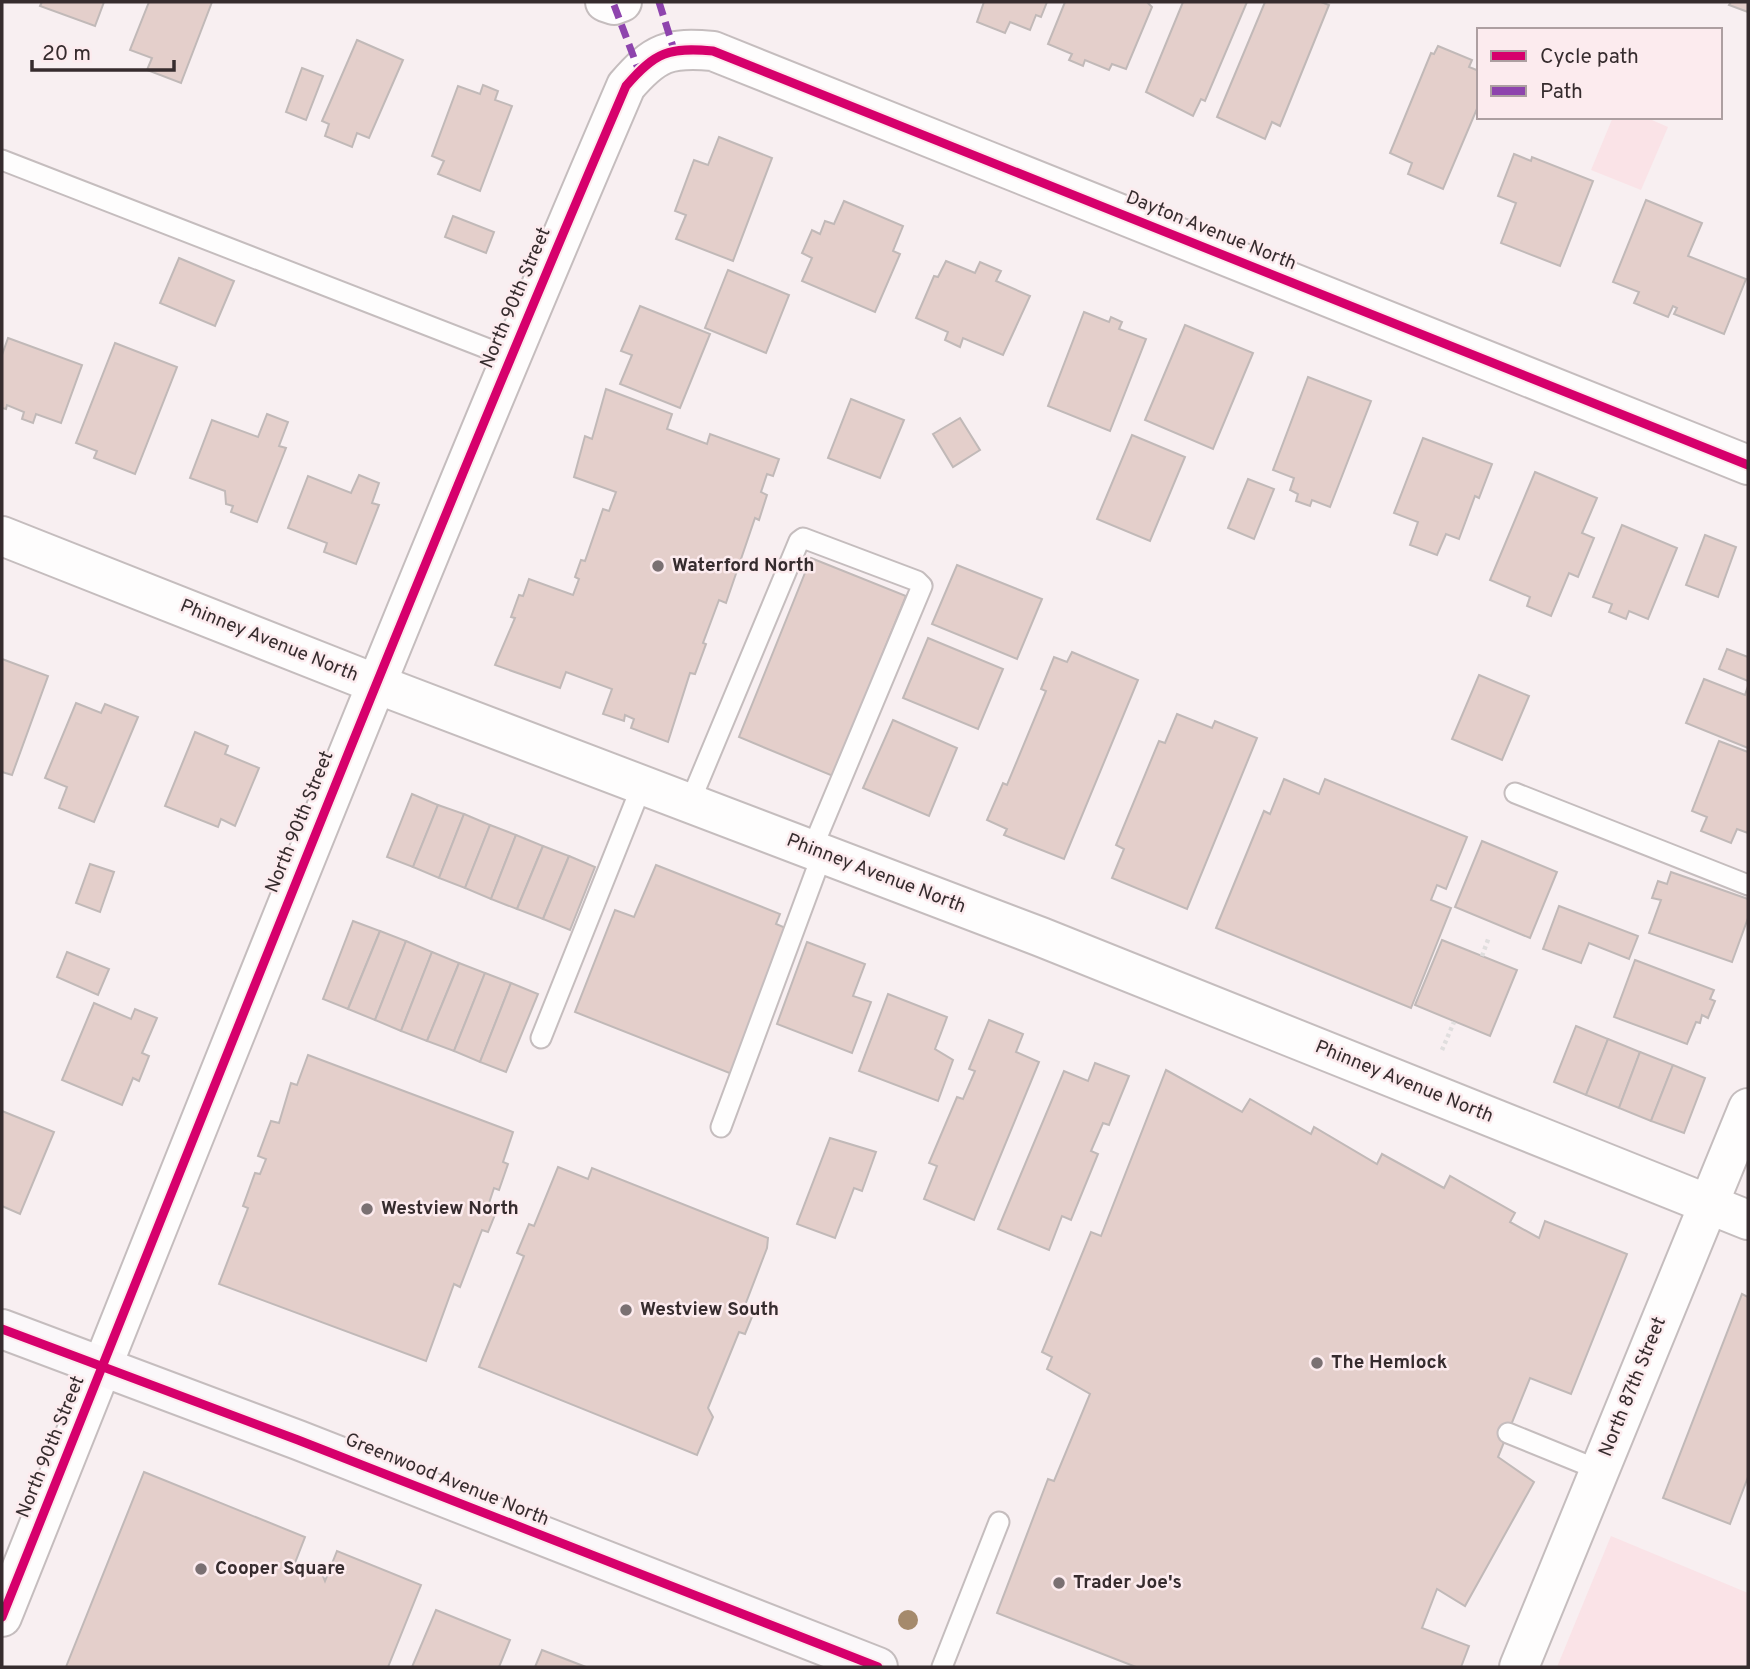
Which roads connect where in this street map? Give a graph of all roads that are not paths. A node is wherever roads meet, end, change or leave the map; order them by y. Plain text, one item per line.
1 (604, 2) edge
2 (622, 2) edge
3 (657, 55) joint
4 (2, 160) edge
5 (509, 357) junction
6 (1748, 465) edge
7 (2, 536) edge
8 (374, 683) junction
9 (642, 785) junction
10 (1515, 793) dead end
11 (690, 802) junction
12 (818, 851) junction
13 (1748, 884) edge
14 (541, 1038) dead end
15 (1748, 1108) edge
16 (721, 1127) dead end
17 (1709, 1205) junction
18 (1748, 1220) edge
19 (2, 1329) edge
20 (102, 1367) junction
21 (1508, 1433) dead end
22 (1599, 1470) junction
23 (999, 1522) dead end
24 (2, 1617) edge
25 (878, 1667) edge
26 (942, 1667) edge
27 (1518, 1667) edge

1 - 2 street
3 - 5 street, North 90th Street
3 - 6 street, Dayton Avenue North
4 - 5 lane
5 - 8 street, North 90th Street
7 - 8 street, Phinney Avenue North
8 - 9 street, Phinney Avenue North
8 - 20 street, North 90th Street
9 - 11 street, Phinney Avenue North
9 - 14 lane
10 - 13 lane
11 - 12 street, Phinney Avenue North
11 - 12 lane
12 - 16 lane
12 - 17 street, Phinney Avenue North
15 - 17 street, North 87th Street
17 - 18 street, Phinney Avenue North
17 - 22 street, North 87th Street
19 - 20 main road, Greenwood Avenue North
20 - 24 street, North 90th Street
20 - 25 main road, Greenwood Avenue North
21 - 22 lane
22 - 27 street, North 87th Street
23 - 26 lane

